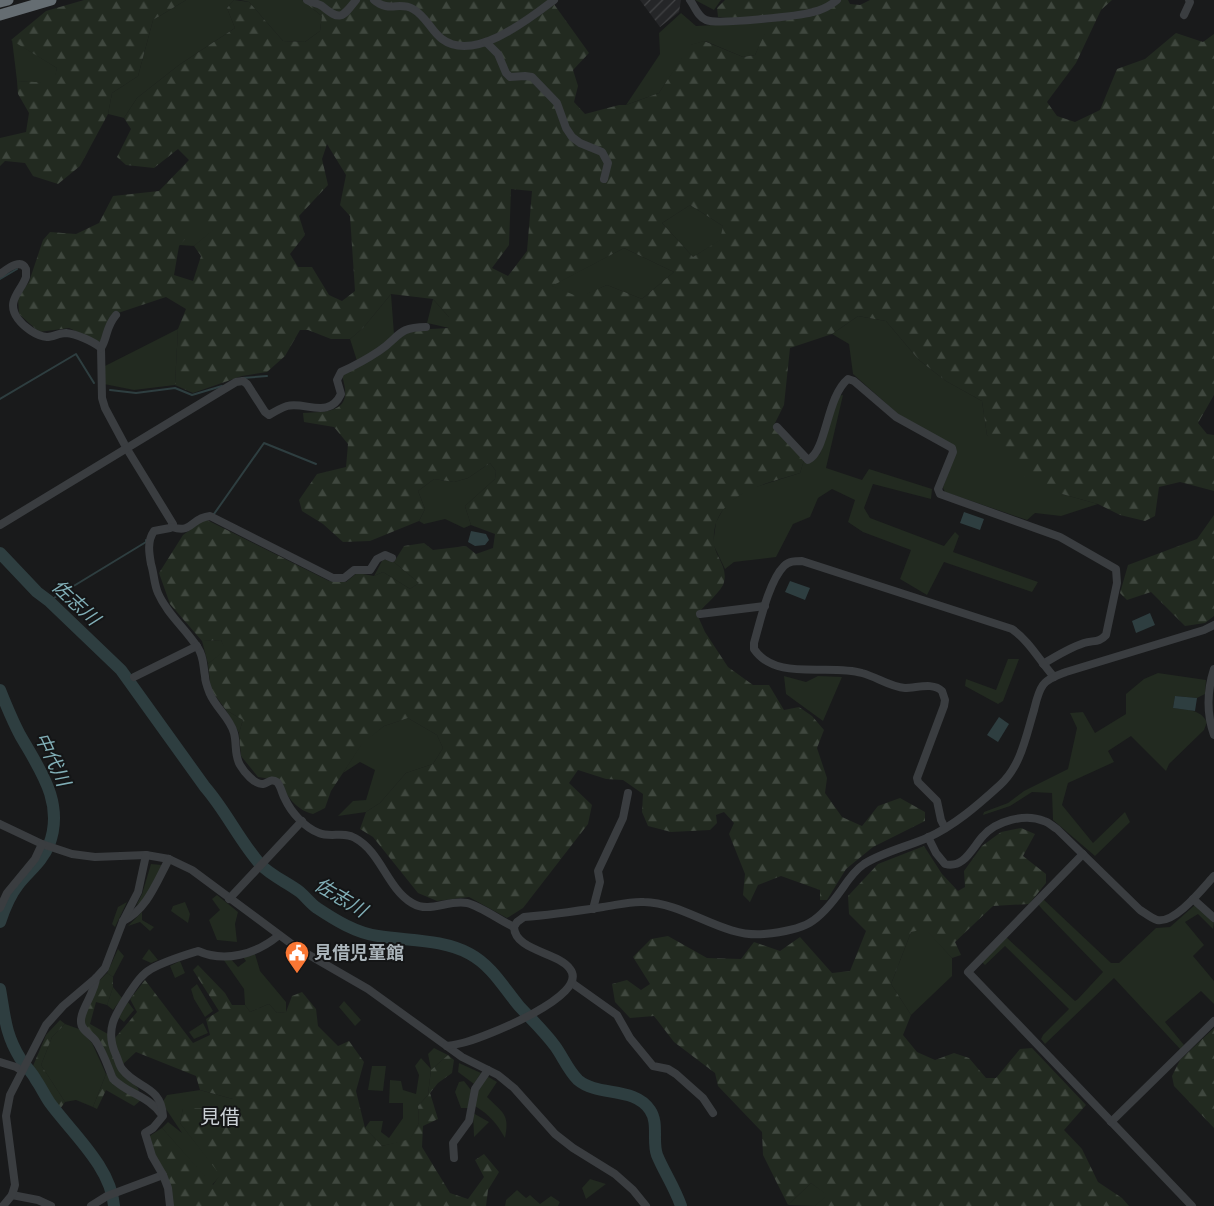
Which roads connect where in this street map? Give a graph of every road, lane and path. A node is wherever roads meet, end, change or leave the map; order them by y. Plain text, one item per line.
1 (8, 0) edge
2 (51, 0) edge
3 (307, 0) edge
4 (356, 0) edge
5 (374, 0) edge
6 (554, 0) edge
7 (690, 0) edge
8 (837, 0) edge
9 (1189, 0) edge
10 (0, 2) edge
11 (0, 15) edge
12 (1184, 15) dead end
13 (486, 42) junction
14 (604, 178) dead end
15 (0, 274) edge
16 (116, 316) dead end
17 (426, 327) dead end
18 (101, 348) junction
19 (777, 427) dead end
20 (127, 449) junction
21 (0, 525) edge
22 (172, 527) junction
23 (392, 558) dead end
24 (765, 606) junction
25 (700, 614) dead end
26 (1214, 625) edge
27 (197, 646) junction
28 (1043, 664) junction
29 (1214, 669) edge
30 (134, 677) dead end
31 (1054, 677) junction
32 (1214, 734) edge
33 (628, 793) dead end
34 (302, 822) junction
35 (0, 824) edge
36 (945, 828) junction
37 (928, 837) junction
38 (42, 844) junction
39 (1083, 854) junction
40 (146, 855) junction
41 (168, 859) junction
42 (1214, 876) edge
43 (229, 898) junction
44 (1193, 899) junction
45 (0, 908) edge
46 (593, 909) junction
47 (1214, 918) edge
48 (123, 921) junction
49 (514, 927) junction
50 (278, 936) junction
51 (96, 978) junction
52 (572, 983) junction
53 (1214, 1021) edge
54 (447, 1046) junction
55 (0, 1062) edge
56 (488, 1070) junction
57 (22, 1071) junction
58 (713, 1113) dead end
59 (163, 1116) junction
60 (1111, 1122) junction
61 (454, 1158) dead end
62 (163, 1175) junction
63 (12, 1195) junction
64 (3, 1206) edge
65 (51, 1206) edge
66 (92, 1206) edge
67 (170, 1206) edge
68 (646, 1206) edge
69 (1192, 1206) edge

1 - 10 highway
2 - 11 highway
3 - 4 street
5 - 13 street
6 - 13 street
7 - 8 street
9 - 12 street
13 - 14 street
15 - 18 street
16 - 18 street
17 - 20 street
18 - 20 street
19 - 28 street
20 - 21 street
20 - 22 street
22 - 23 street
22 - 27 street
24 - 25 street
24 - 28 street
24 - 36 street
26 - 31 street
27 - 30 street
27 - 34 street
28 - 31 street
29 - 32 street
31 - 36 street
33 - 46 street
34 - 43 street
34 - 49 street
35 - 38 street
36 - 37 street
37 - 39 street
37 - 46 street
38 - 40 street
38 - 45 street
39 - 44 street
39 - 60 street
40 - 41 street
40 - 48 street
41 - 43 street
41 - 48 street
42 - 44 street
43 - 50 street
44 - 47 street
46 - 49 street
48 - 51 street
49 - 52 street
50 - 54 street
50 - 59 street
51 - 57 street
51 - 59 street
52 - 54 street
52 - 58 street
53 - 60 street
54 - 56 street
55 - 57 street
56 - 61 street
56 - 68 street
57 - 63 street
59 - 62 street
60 - 69 street
62 - 66 street
62 - 67 street
63 - 64 street
63 - 65 street

